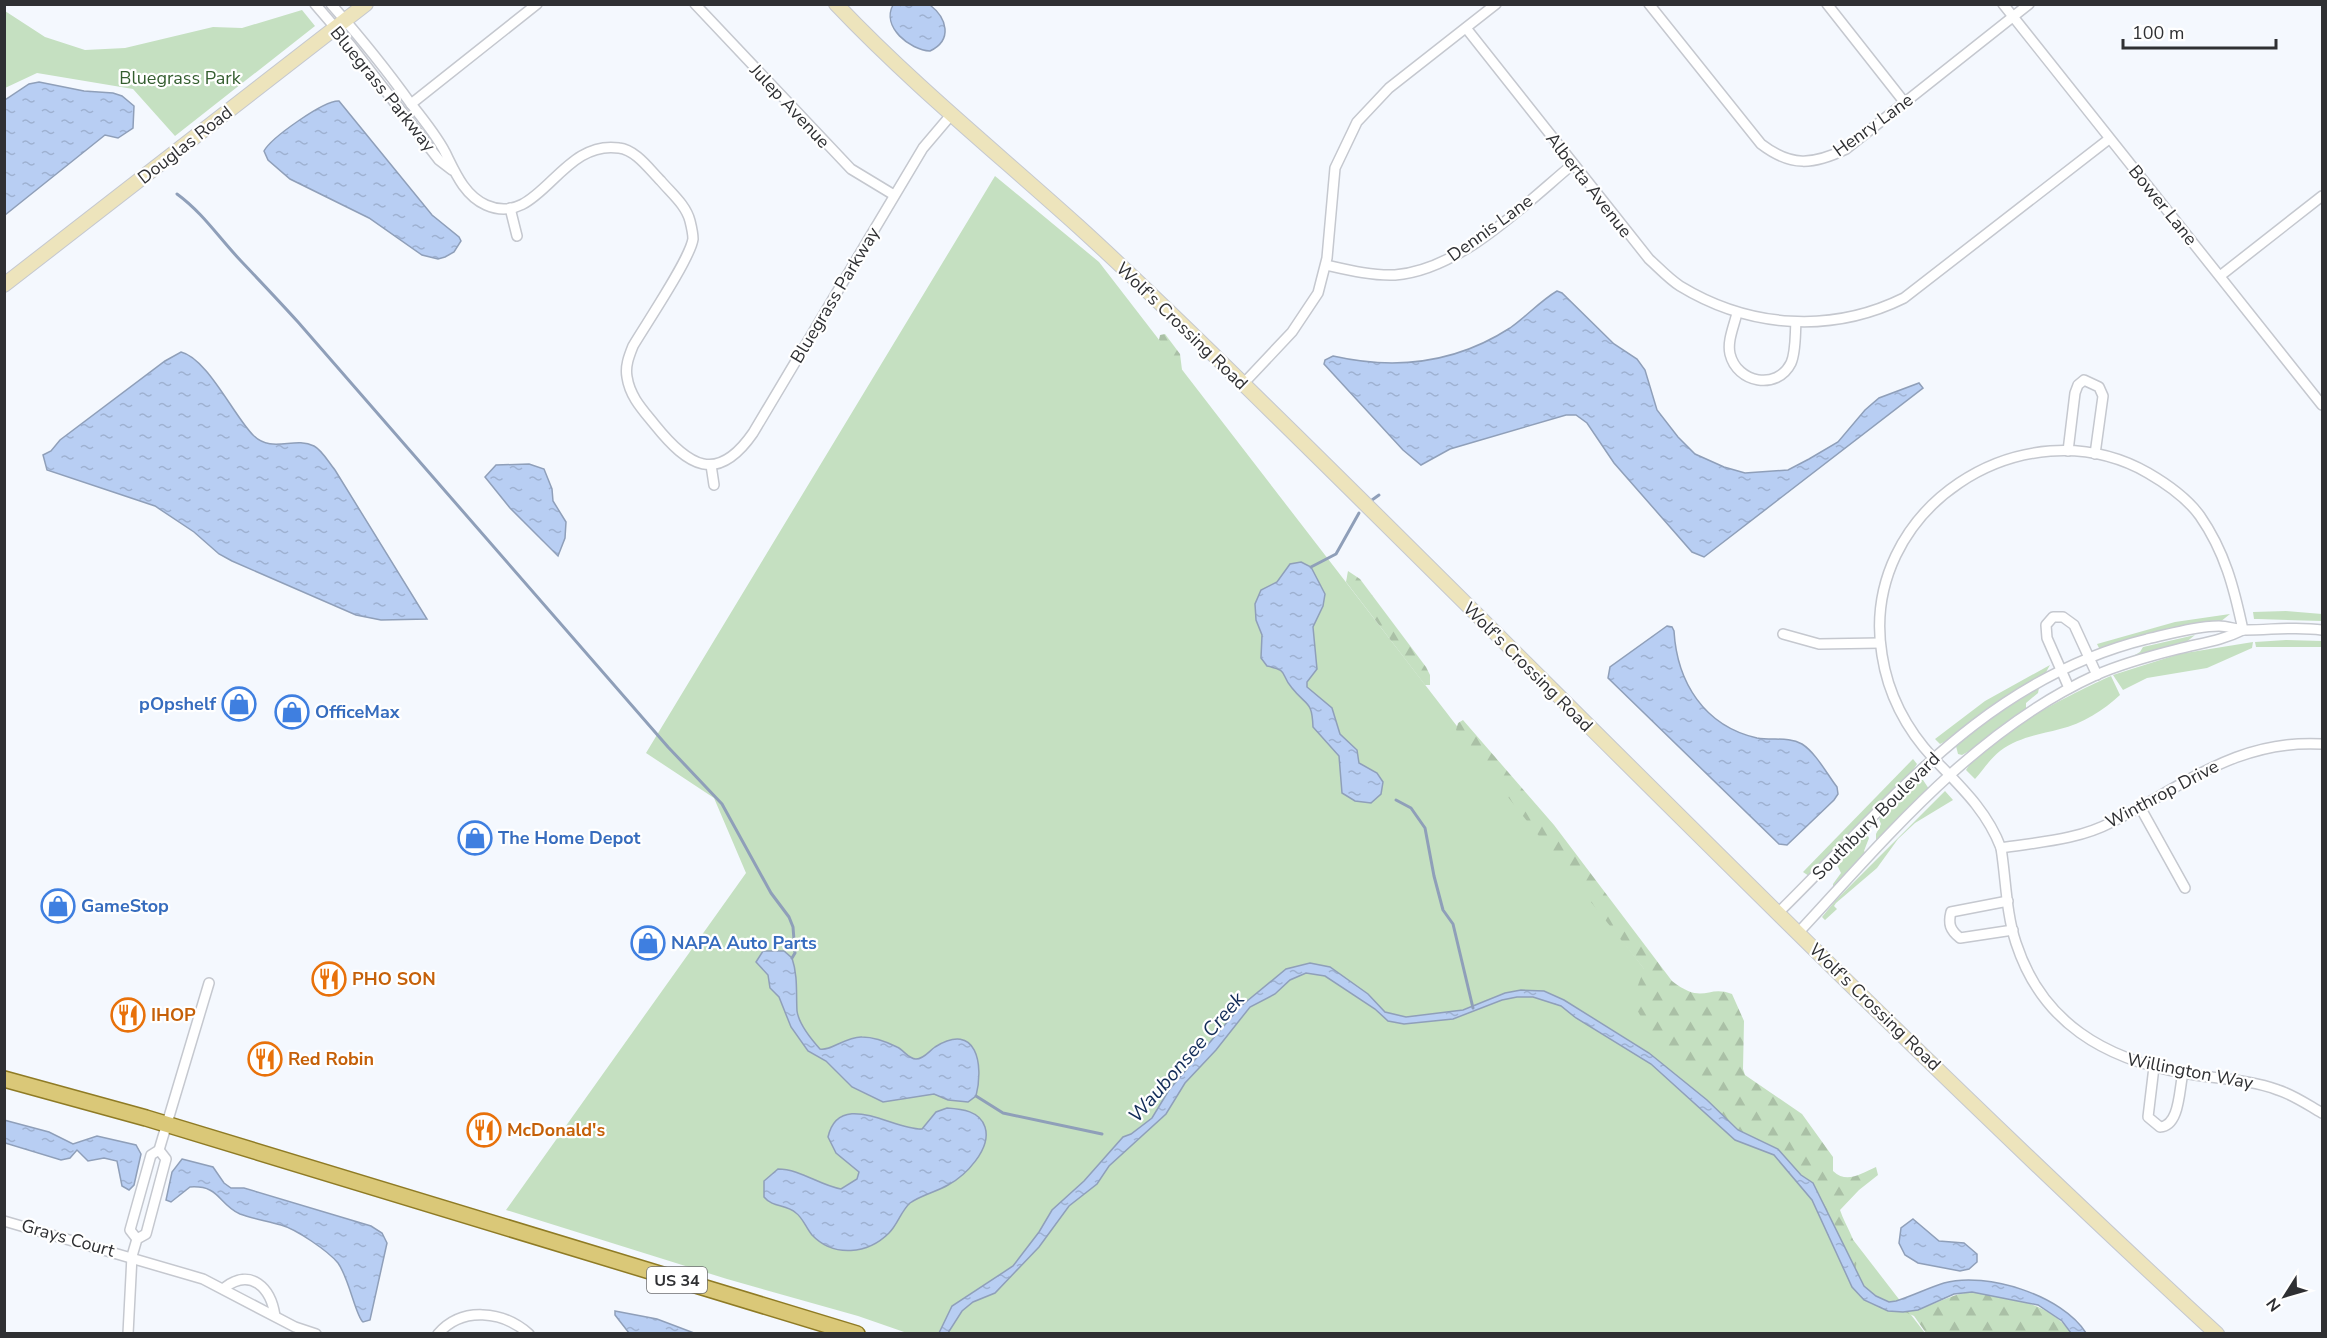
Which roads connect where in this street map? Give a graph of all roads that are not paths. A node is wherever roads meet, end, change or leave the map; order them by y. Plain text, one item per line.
1 (315, 4) edge
2 (331, 4) edge
3 (366, 4) edge
4 (537, 4) edge
5 (695, 4) edge
6 (836, 4) edge
7 (1496, 4) edge
8 (1649, 4) edge
9 (1827, 4) edge
10 (2003, 4) edge
11 (2029, 4) edge
12 (2013, 17) junction
13 (340, 24) junction
14 (1466, 28) junction
15 (1905, 103) junction
16 (411, 104) junction
17 (951, 115) junction
18 (614, 137) dead end
19 (2109, 139) junction
20 (614, 147) junction
21 (1573, 164) junction
22 (454, 172) junction
23 (894, 195) junction
24 (2322, 196) edge
25 (510, 208) junction
26 (517, 236) dead end
27 (1326, 265) junction
28 (2220, 276) junction
29 (4, 285) edge
30 (1737, 313) junction
31 (1796, 322) junction
32 (1243, 384) junction
33 (2322, 405) edge
34 (2068, 451) junction
35 (2095, 454) junction
36 (711, 465) junction
37 (714, 485) dead end
38 (2242, 630) junction
39 (2322, 630) edge
40 (1783, 634) dead end
41 (1880, 643) junction
42 (2089, 657) junction
43 (2061, 671) junction
44 (2097, 675) junction
45 (2069, 688) junction
46 (2322, 744) edge
47 (1933, 757) junction
48 (1951, 775) junction
49 (2140, 807) junction
50 (2001, 848) junction
51 (2186, 888) dead end
52 (2008, 901) junction
53 (1778, 913) junction
54 (2013, 930) junction
55 (1798, 933) junction
56 (209, 983) dead end
57 (2154, 1067) junction
58 (2183, 1073) junction
59 (4, 1079) edge
60 (2322, 1113) edge
61 (167, 1124) junction
62 (159, 1150) junction
63 (4, 1221) edge
64 (137, 1239) junction
65 (132, 1256) junction
66 (224, 1288) junction
67 (275, 1316) junction
68 (128, 1334) edge
69 (316, 1334) edge
70 (438, 1334) edge
71 (529, 1334) edge
72 (857, 1334) edge
73 (2217, 1334) edge

1 - 13 street, Bluegrass Parkway
2 - 13 street, Bluegrass Parkway
3 - 13 main road, Douglas Road
4 - 16 street
5 - 23 street, Julep Avenue
6 - 17 main road, Wolf's Crossing Road
7 - 14 street
8 - 15 street, Henry Lane
9 - 15 street
10 - 12 street, Bower Lane
11 - 12 street, Henry Lane
12 - 15 street, Henry Lane
12 - 19 street, Bower Lane
13 - 16 street, Bluegrass Parkway
13 - 22 street, Bluegrass Parkway
13 - 29 main road, Douglas Road
14 - 21 street, Alberta Avenue
14 - 27 street
16 - 22 street, Bluegrass Parkway
17 - 23 street, Bluegrass Parkway
17 - 32 main road, Wolf's Crossing Road
18 - 20 street
19 - 28 street, Bower Lane
19 - 31 street, Alberta Avenue
20 - 25 street
20 - 36 street
21 - 27 street, Dennis Lane
21 - 30 street, Alberta Avenue
22 - 25 street, Bluegrass Parkway
23 - 36 street, Bluegrass Parkway
24 - 28 street
25 - 26 street
27 - 32 street
28 - 33 street, Bower Lane
30 - 31 street, Alberta Avenue
30 - 31 street
32 - 53 main road, Wolf's Crossing Road
34 - 35 street, Willington Way
34 - 35 street
34 - 41 street, Willington Way
35 - 38 street, Willington Way
36 - 37 street
38 - 39 street, Southbury Boulevard
38 - 42 street, Southbury Boulevard
38 - 44 street, Southbury Boulevard
40 - 41 street
41 - 47 street, Willington Way
42 - 43 street, Southbury Boulevard
42 - 43 street
42 - 44 street
43 - 45 street
43 - 47 street, Southbury Boulevard
44 - 45 street, Southbury Boulevard
45 - 48 street, Southbury Boulevard
46 - 49 street, Winthrop Drive
47 - 48 street, Willington Way
47 - 53 street, Southbury Boulevard
48 - 50 street, Willington Way
48 - 55 street, Southbury Boulevard
49 - 50 street, Winthrop Drive
49 - 51 street
50 - 52 street, Willington Way
52 - 54 street, Willington Way
52 - 54 street
53 - 55 main road, Wolf's Crossing Road
54 - 57 street, Willington Way
55 - 73 main road, Wolf's Crossing Road
56 - 61 street
57 - 58 street, Willington Way
57 - 58 street
58 - 60 street, Willington Way
59 - 61 main road, US 34
61 - 62 street
61 - 72 main road, US 34
62 - 64 street
62 - 64 street
63 - 65 street, Grays Court
64 - 65 street
65 - 66 street, Grays Court
65 - 68 street
66 - 67 street, Grays Court
66 - 67 street
67 - 69 street, Grays Court
70 - 71 street

